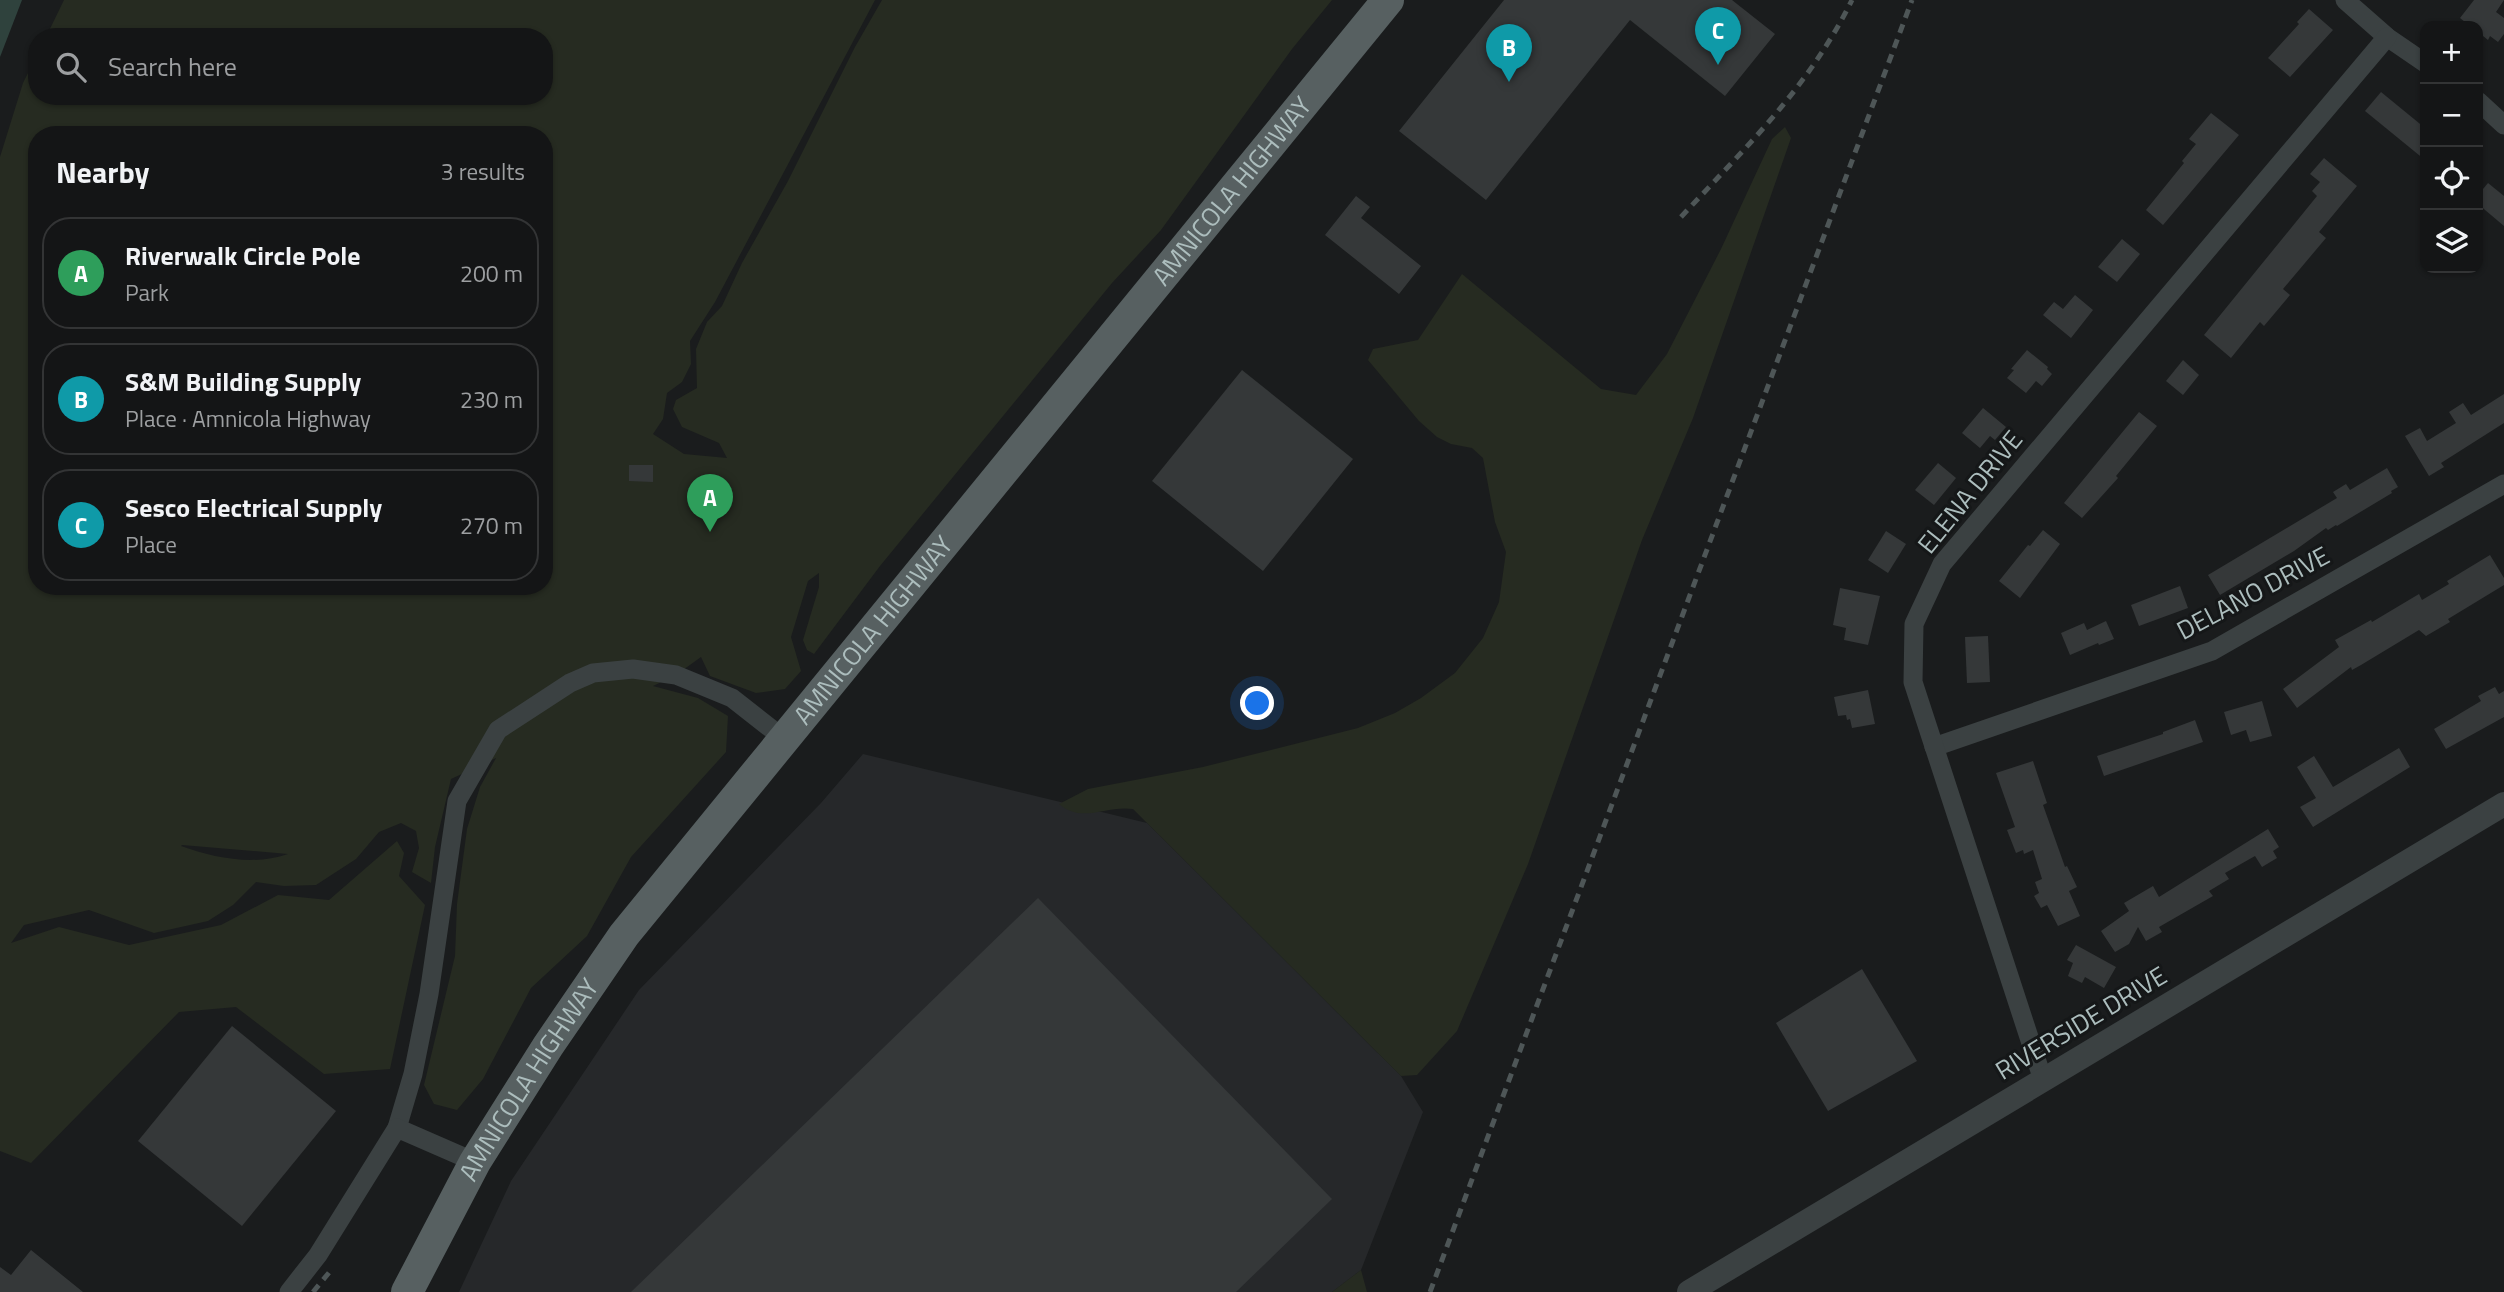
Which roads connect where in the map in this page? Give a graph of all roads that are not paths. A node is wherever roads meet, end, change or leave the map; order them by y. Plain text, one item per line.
1 (1388, 0) edge
2 (2345, 0) edge
3 (2387, 37) junction
4 (2420, 60) edge
5 (2483, 106) edge
6 (2504, 125) edge
7 (2504, 484) edge
8 (783, 738) junction
9 (1934, 747) junction
10 (2504, 804) edge
11 (2043, 1080) junction
12 (397, 1128) junction
13 (475, 1162) junction
14 (289, 1292) edge
15 (407, 1292) edge
16 (1689, 1292) edge

1 - 8 main road, AMNICOLA HIGHWAY
2 - 3 street
3 - 4 street
3 - 9 street, ELENA DRIVE
5 - 6 street
7 - 9 street, DELANO DRIVE
8 - 12 street
8 - 13 main road, AMNICOLA HIGHWAY
9 - 11 street, ELENA DRIVE
10 - 11 street, RIVERSIDE DRIVE
11 - 16 street, RIVERSIDE DRIVE
12 - 13 street
12 - 14 street
13 - 15 main road, AMNICOLA HIGHWAY

